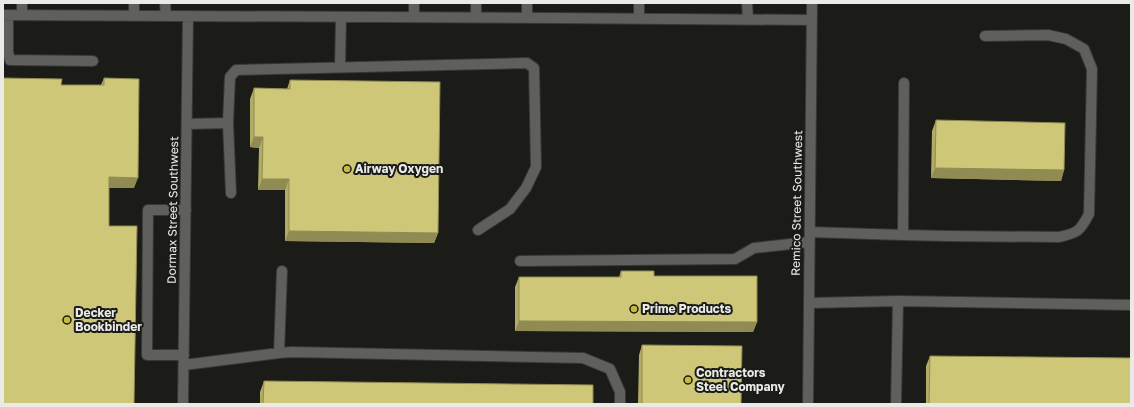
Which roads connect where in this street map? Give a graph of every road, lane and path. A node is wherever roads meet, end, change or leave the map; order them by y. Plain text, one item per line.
1 (22, 3) edge
2 (134, 3) edge
3 (165, 3) edge
4 (414, 3) edge
5 (476, 3) edge
6 (527, 3) edge
7 (639, 3) edge
8 (747, 3) edge
9 (812, 3) edge
10 (6, 15) edge
11 (22, 15) junction
12 (134, 16) junction
13 (166, 16) junction
14 (188, 16) junction
15 (342, 17) junction
16 (414, 17) junction
17 (476, 17) junction
18 (527, 18) junction
19 (639, 18) junction
20 (748, 19) junction
21 (812, 20) junction
22 (985, 36) dead end
23 (93, 61) dead end
24 (340, 67) junction
25 (904, 84) dead end
26 (228, 123) junction
27 (187, 124) junction
28 (231, 193) dead end
29 (186, 210) junction
30 (478, 230) dead end
31 (904, 235) junction
32 (810, 237) junction
33 (520, 261) dead end
34 (282, 271) dead end
35 (898, 301) junction
36 (809, 303) junction
37 (1131, 304) edge
38 (279, 353) junction
39 (184, 360) junction
40 (184, 404) edge
41 (620, 404) edge
42 (808, 404) edge
43 (896, 404) edge

1 - 11 street
2 - 12 street
3 - 13 street
4 - 16 street
5 - 17 street
6 - 18 street
7 - 19 street
8 - 20 street
9 - 21 street, Remico Street Southwest
10 - 11 street
10 - 23 street
11 - 12 street
12 - 13 street
13 - 14 street
14 - 15 street
14 - 27 street, Dormax Street Southwest
15 - 16 street
15 - 24 street
16 - 17 street
17 - 18 street
18 - 19 street
19 - 20 street
20 - 21 street
21 - 32 street, Remico Street Southwest
22 - 31 street
24 - 26 street
24 - 30 street
25 - 31 street
26 - 27 street
26 - 28 street
27 - 29 street, Dormax Street Southwest
29 - 39 street, Dormax Street Southwest
29 - 39 street
31 - 32 street
32 - 33 street
32 - 36 street, Remico Street Southwest
34 - 38 street
35 - 36 street
35 - 37 street
35 - 43 street
36 - 42 street, Remico Street Southwest
38 - 39 street
38 - 41 street
39 - 40 street, Dormax Street Southwest

